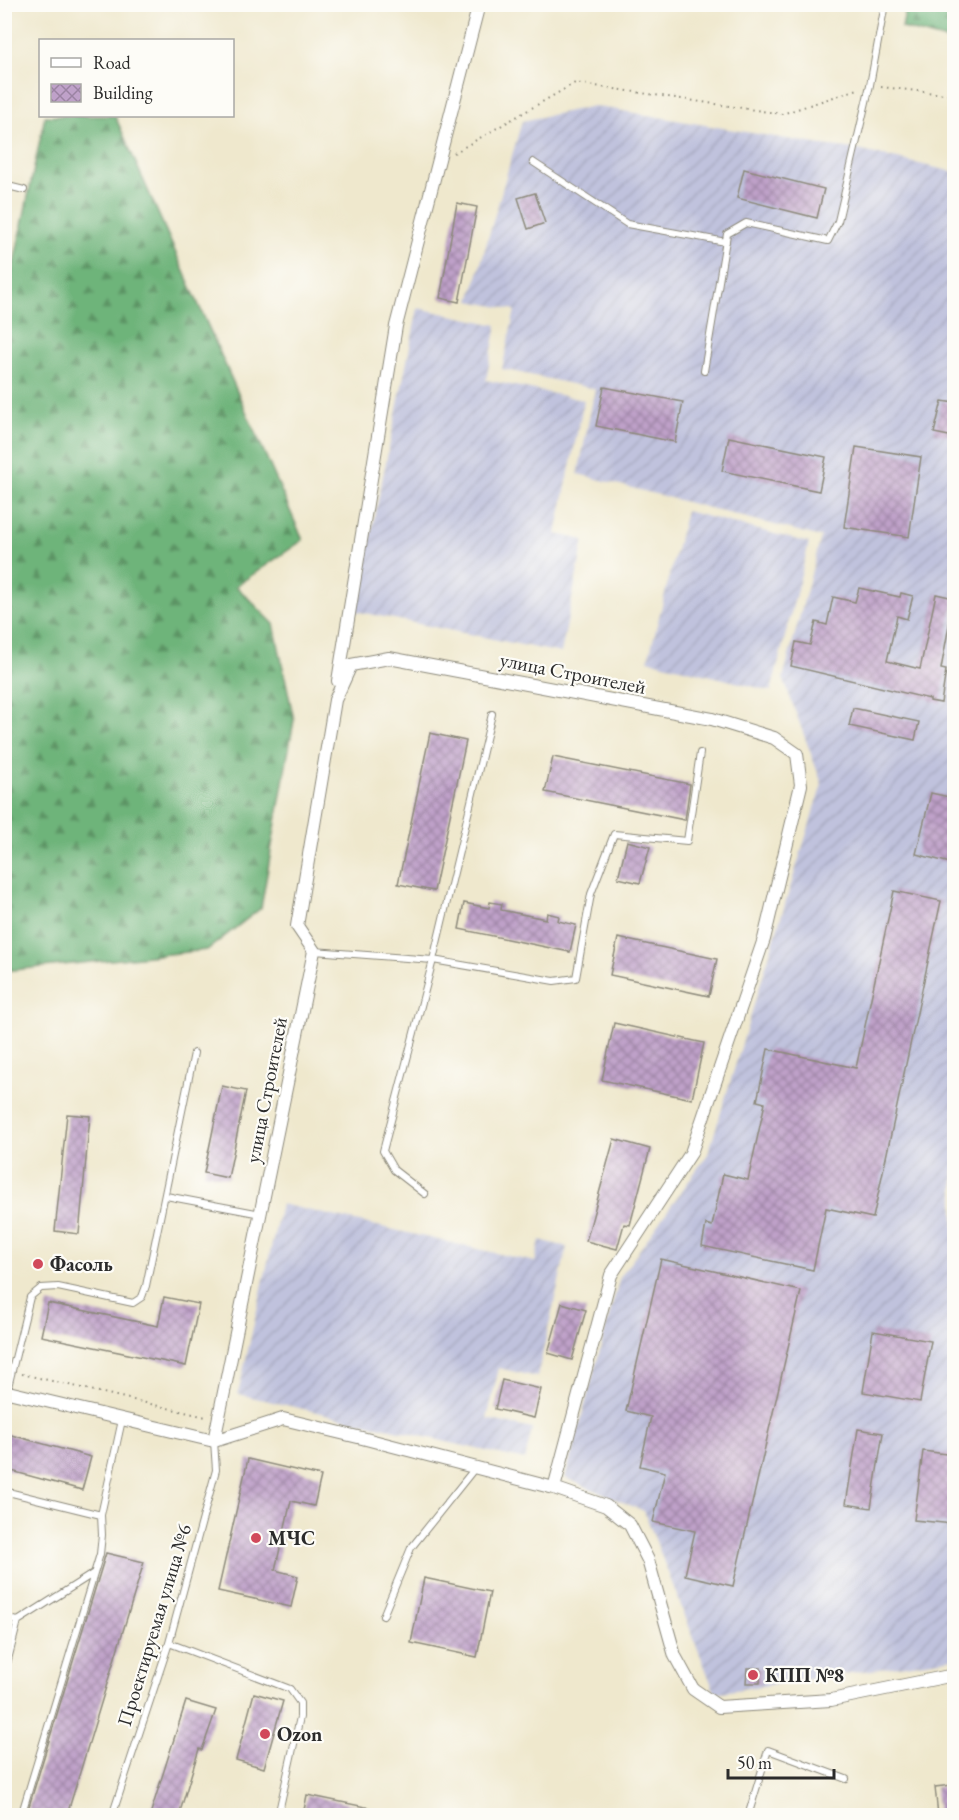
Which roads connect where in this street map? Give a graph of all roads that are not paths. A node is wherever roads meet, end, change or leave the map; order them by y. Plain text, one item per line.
1 (479, 4) edge
2 (885, 4) edge
3 (533, 162) dead end
4 (4, 185) edge
5 (24, 190) dead end
6 (726, 242) junction
7 (704, 371) dead end
8 (335, 700) junction
9 (492, 714) dead end
10 (700, 753) dead end
11 (314, 951) junction
12 (433, 960) junction
13 (194, 1053) dead end
14 (425, 1194) dead end
15 (166, 1196) junction
16 (261, 1214) junction
17 (6, 1391) edge
18 (122, 1419) junction
19 (214, 1441) junction
20 (476, 1468) junction
21 (554, 1488) junction
22 (4, 1491) edge
23 (101, 1515) junction
24 (94, 1572) junction
25 (383, 1616) dead end
26 (4, 1618) edge
27 (18, 1621) junction
28 (169, 1643) junction
29 (4, 1675) edge
30 (954, 1675) edge
31 (846, 1779) dead end
32 (21, 1815) edge
33 (112, 1815) edge
34 (278, 1815) edge
35 (748, 1815) edge

1 - 8 street
2 - 6 lane
3 - 6 lane
4 - 5 lane
6 - 7 lane
8 - 11 street, улица Строителей
8 - 21 street, улица Строителей
9 - 12 lane
10 - 12 lane
11 - 12 lane
11 - 16 street, улица Строителей
12 - 14 lane
13 - 15 lane
15 - 16 lane
15 - 17 lane
16 - 19 street, улица Строителей
17 - 18 street
18 - 19 street
18 - 23 lane
19 - 20 street
19 - 28 lane, Проектируемая улица №6
20 - 21 street
20 - 25 lane
21 - 30 street
22 - 23 lane
23 - 24 lane
24 - 27 lane
24 - 32 lane
26 - 27 lane
27 - 29 lane
28 - 33 lane, Проектируемая улица №6
28 - 34 lane
31 - 35 lane

